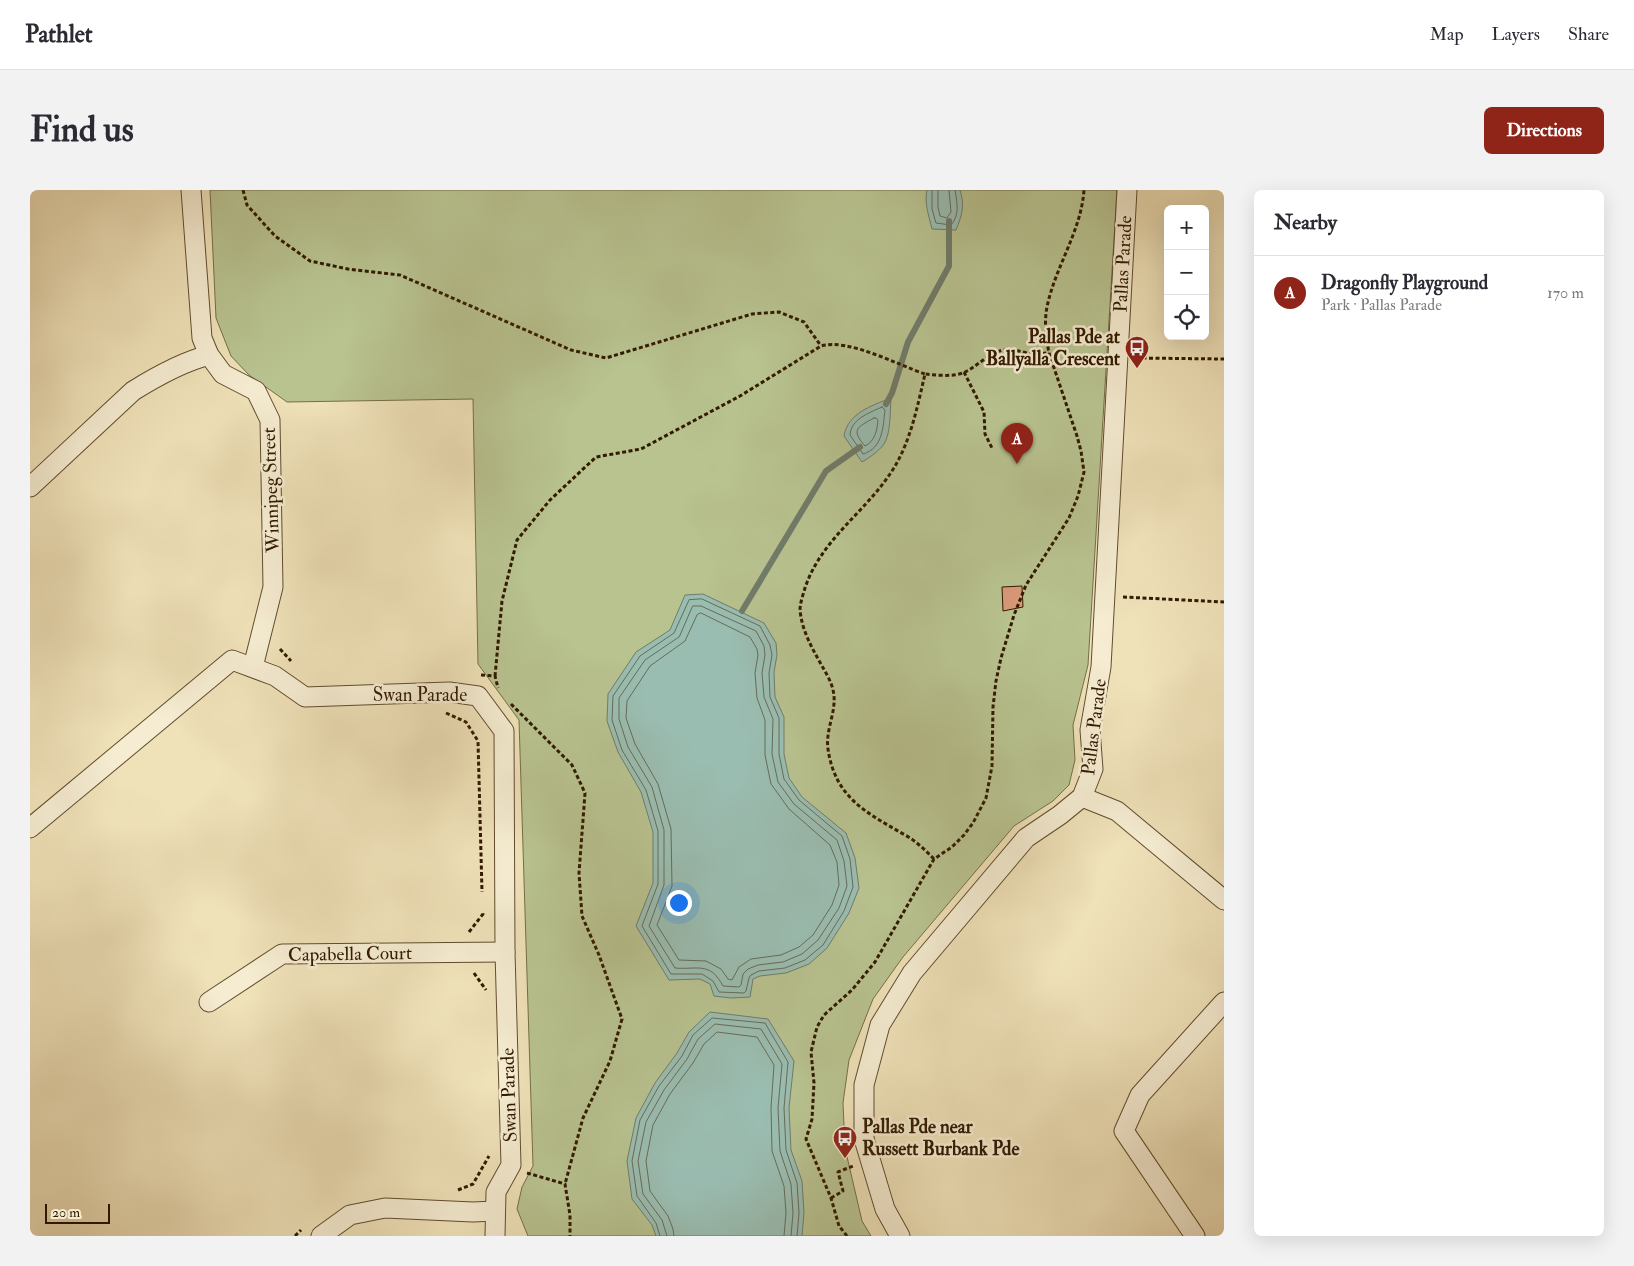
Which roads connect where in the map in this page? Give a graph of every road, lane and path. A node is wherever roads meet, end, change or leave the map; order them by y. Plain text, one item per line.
1 (191, 190) edge
2 (243, 190) edge
3 (1084, 190) edge
4 (1127, 190) edge
5 (821, 346) junction
6 (1049, 353) junction
7 (209, 355) junction
8 (1118, 358) junction
9 (1224, 360) edge
10 (964, 372) junction
11 (924, 374) junction
12 (992, 448) dead end
13 (30, 487) edge
14 (1105, 596) junction
15 (1224, 602) edge
16 (253, 667) junction
17 (495, 676) dead end
18 (449, 692) junction
19 (1082, 797) junction
20 (30, 828) edge
21 (934, 859) junction
22 (482, 894) dead end
23 (1224, 900) edge
24 (483, 904) dead end
25 (471, 952) junction
26 (505, 952) junction
27 (487, 992) dead end
28 (209, 1002) dead end
29 (1224, 1002) edge
30 (489, 1150) dead end
31 (870, 1159) junction
32 (507, 1172) junction
33 (452, 1193) dead end
34 (831, 1198) junction
35 (495, 1211) junction
36 (314, 1230) edge
37 (295, 1236) edge
38 (495, 1236) edge
39 (570, 1236) edge
40 (848, 1236) edge
41 (900, 1236) edge
42 (1195, 1236) edge

1 - 7 street, Winnipeg Street
2 - 5 path
3 - 6 path
4 - 8 street, Pallas Parade
5 - 11 path
5 - 17 path
6 - 10 path
6 - 21 path
7 - 13 street
7 - 16 street, Winnipeg Street
8 - 9 path
8 - 14 street, Pallas Parade
10 - 11 path
10 - 12 path
11 - 21 path
14 - 15 path
14 - 19 street, Pallas Parade
16 - 18 street, Swan Parade
16 - 20 street, Swan Parade
18 - 22 path
18 - 26 street, Swan Parade
19 - 23 street
19 - 31 street, Pallas Parade
21 - 34 path
24 - 25 path
25 - 26 street, Capabella Court
25 - 27 path
25 - 28 street, Capabella Court
26 - 32 street, Swan Parade
29 - 42 street
30 - 33 path
31 - 34 path
31 - 41 street, Pallas Parade
32 - 35 street, Swan Parade
32 - 39 path
34 - 40 path
35 - 36 street
35 - 38 street, Swan Parade
36 - 37 path

